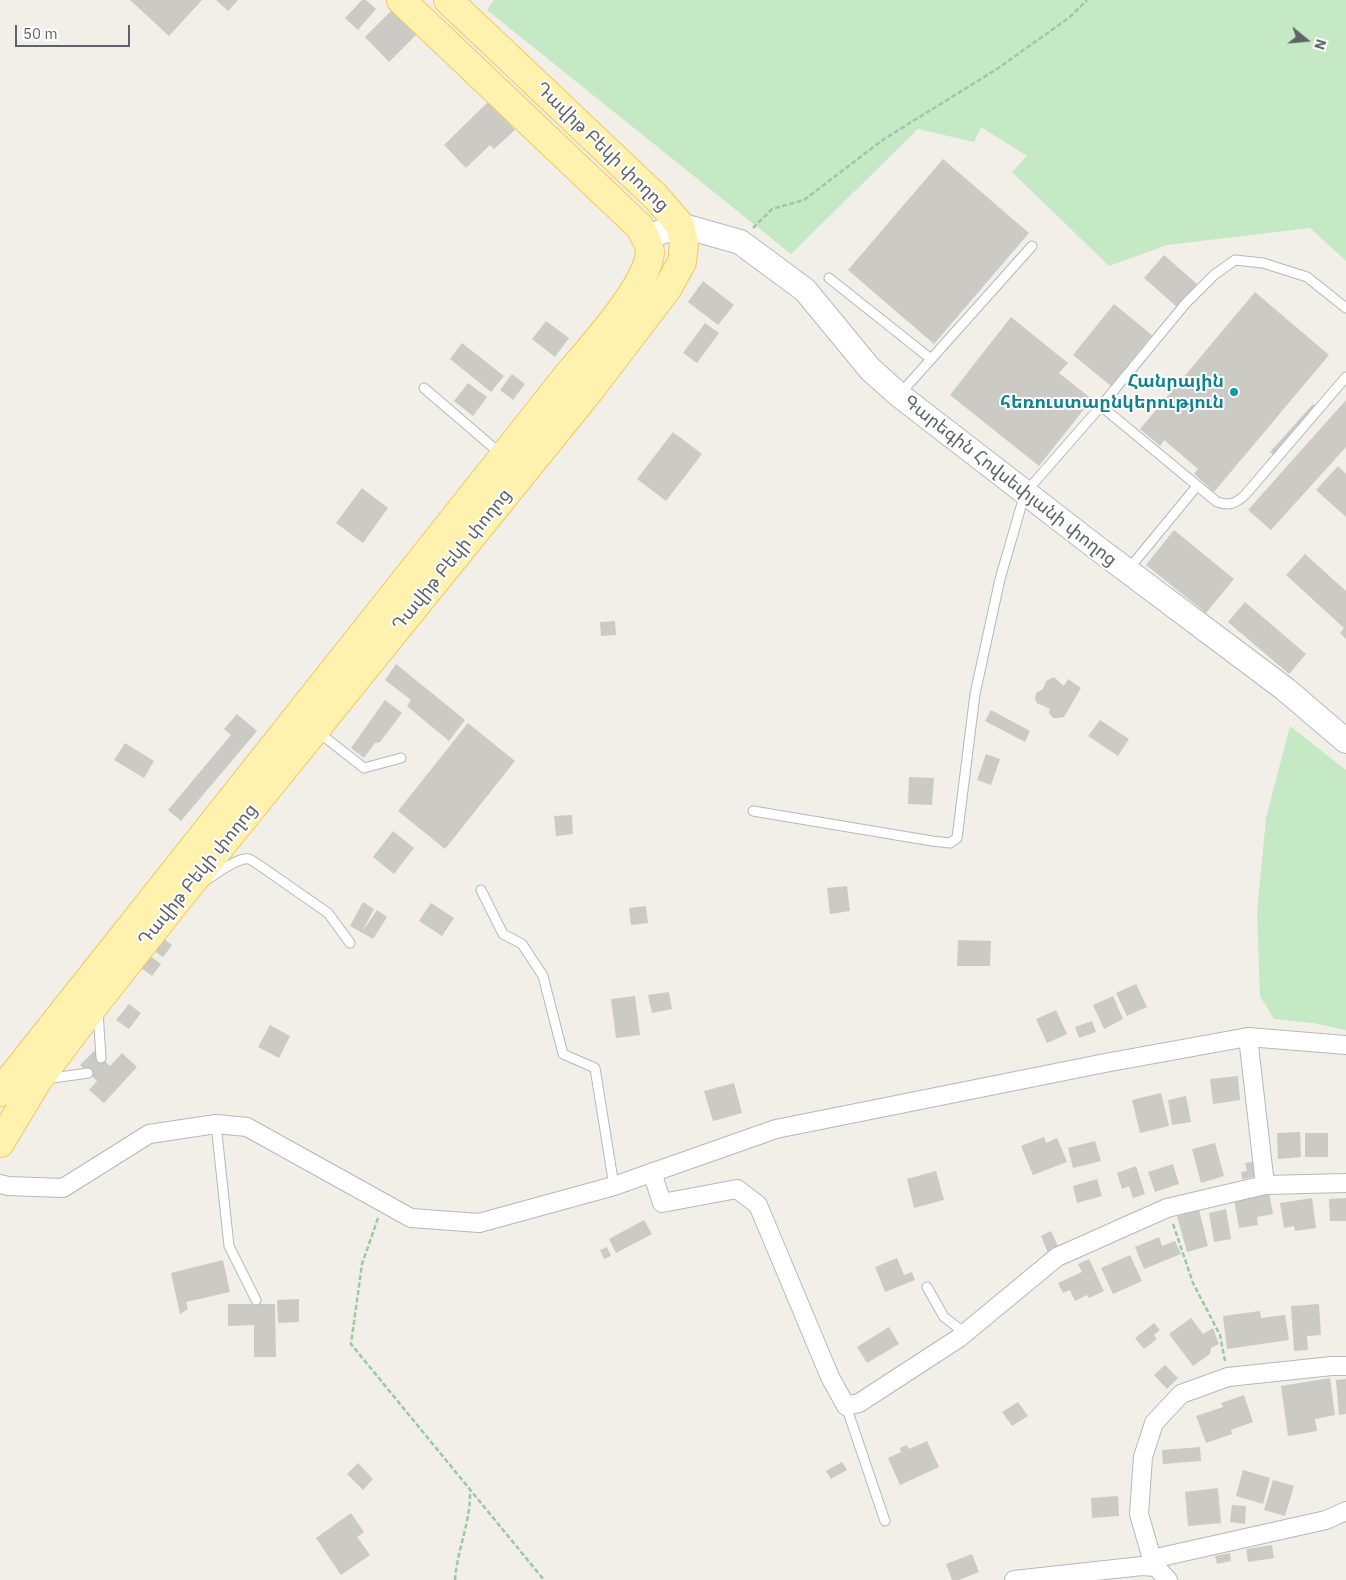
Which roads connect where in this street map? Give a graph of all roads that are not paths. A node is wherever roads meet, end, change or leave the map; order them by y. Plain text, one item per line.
1 (401, 0) edge
2 (456, 3) edge
3 (680, 225) junction
4 (645, 238) junction
5 (1032, 246) dead end
6 (829, 278) dead end
7 (1346, 308) edge
8 (931, 359) junction
9 (1346, 377) edge
10 (424, 388) dead end
11 (899, 395) junction
12 (1100, 406) junction
13 (504, 456) junction
14 (1197, 486) junction
15 (1025, 493) junction
16 (1127, 571) junction
17 (306, 722) junction
18 (1346, 741) edge
19 (402, 758) dead end
20 (753, 812) dead end
21 (481, 890) dead end
22 (179, 898) junction
23 (350, 942) dead end
24 (97, 1002) junction
25 (1248, 1036) junction
26 (1346, 1045) edge
27 (101, 1058) dead end
28 (88, 1073) dead end
29 (38, 1080) junction
30 (1, 1089) edge
31 (216, 1124) junction
32 (0, 1142) edge
33 (652, 1172) junction
34 (1346, 1183) edge
35 (0, 1184) edge
36 (1265, 1185) junction
37 (614, 1186) junction
38 (927, 1287) dead end
39 (256, 1300) dead end
40 (965, 1333) junction
41 (1346, 1366) edge
42 (846, 1406) junction
43 (1346, 1510) edge
44 (885, 1521) dead end
45 (1159, 1569) edge
46 (1014, 1580) edge

1 - 4 main road, Դավիթ Բեկի փողոց
2 - 3 main road, Դավիթ Բեկի փողոց
3 - 4 main road
3 - 11 main road, Գարեգին Հովսեփյանի փողոց
3 - 17 main road, Դավիթ Բեկի փողոց
4 - 13 main road, Դավիթ Բեկի փողոց
5 - 8 lane
6 - 8 lane
7 - 12 lane
8 - 11 lane
9 - 14 lane
10 - 13 lane
11 - 15 main road, Գարեգին Հովսեփյանի փողոց
12 - 14 lane
12 - 15 lane
13 - 17 main road, Դավիթ Բեկի փողոց
14 - 16 lane
15 - 16 main road, Գարեգին Հովսեփյանի փողոց
15 - 20 lane
16 - 18 main road, Գարեգին Հովսեփյանի փողոց
17 - 19 lane
17 - 22 main road, Դավիթ Բեկի փողոց
17 - 30 main road, Դավիթ Բեկի փողոց
21 - 37 lane
22 - 23 lane
22 - 24 main road, Դավիթ Բեկի փողոց
24 - 27 lane
24 - 29 main road, Դավիթ Բեկի փողոց
25 - 26 street
25 - 33 street
25 - 36 street
28 - 29 lane
29 - 32 main road, Դավիթ Բեկի փողոց
31 - 35 street
31 - 37 street
31 - 39 lane
33 - 37 street
33 - 42 street
34 - 36 street
36 - 40 street
38 - 40 lane
40 - 42 street
41 - 45 street
42 - 44 lane
43 - 45 street
45 - 46 street

